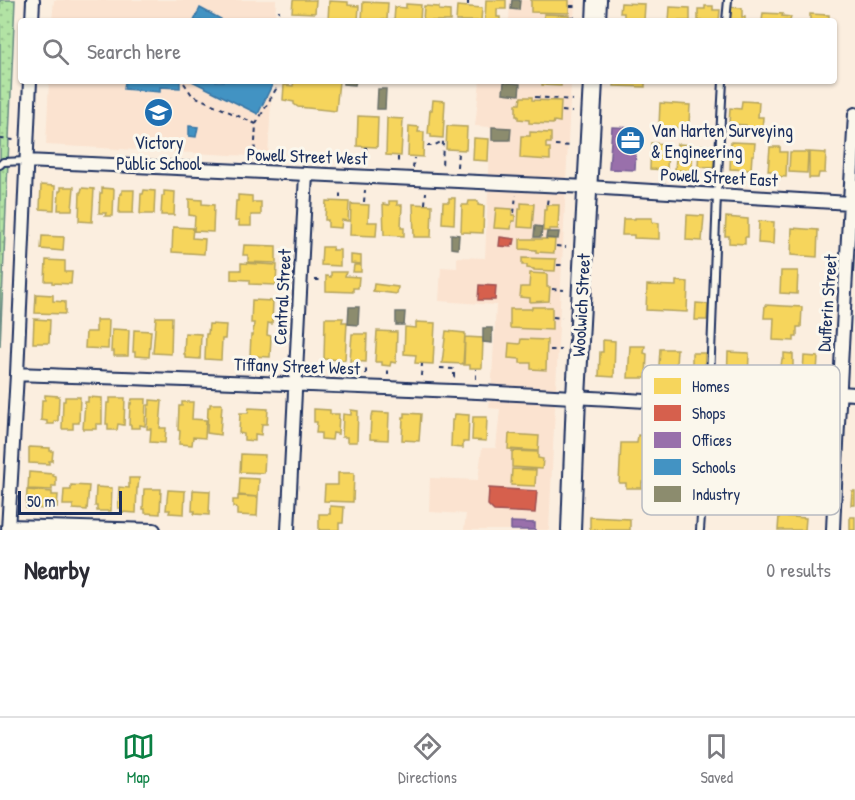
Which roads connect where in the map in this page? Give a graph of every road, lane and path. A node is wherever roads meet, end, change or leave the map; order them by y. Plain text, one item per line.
1 (33, 0) edge
2 (468, 0) edge
3 (597, 0) edge
4 (728, 0) edge
5 (468, 5) dead end
6 (570, 6) dead end
7 (578, 6) dead end
8 (279, 10) dead end
9 (570, 17) dead end
10 (577, 17) dead end
11 (32, 18) edge
12 (278, 18) edge
13 (596, 18) edge
14 (726, 18) edge
15 (30, 84) edge
16 (184, 84) edge
17 (276, 84) edge
18 (592, 84) edge
19 (723, 84) edge
20 (535, 97) dead end
21 (573, 100) dead end
22 (562, 111) dead end
23 (572, 112) dead end
24 (855, 114) edge
25 (256, 124) junction
26 (0, 139) edge
27 (15, 140) dead end
28 (555, 145) dead end
29 (427, 146) dead end
30 (571, 146) dead end
31 (366, 147) dead end
32 (458, 152) dead end
33 (398, 157) dead end
34 (254, 160) dead end
35 (27, 161) junction
36 (0, 165) edge
37 (367, 165) dead end
38 (398, 166) dead end
39 (442, 168) dead end
40 (457, 169) dead end
41 (306, 174) junction
42 (340, 187) dead end
43 (587, 187) junction
44 (365, 188) dead end
45 (426, 191) dead end
46 (516, 195) dead end
47 (717, 195) junction
48 (548, 197) dead end
49 (552, 197) dead end
50 (340, 198) dead end
51 (364, 202) dead end
52 (552, 203) dead end
53 (850, 203) junction
54 (425, 204) dead end
55 (547, 204) dead end
56 (514, 213) dead end
57 (852, 240) edge
58 (556, 246) dead end
59 (566, 247) dead end
60 (556, 265) dead end
61 (565, 265) dead end
62 (314, 280) dead end
63 (324, 280) dead end
64 (552, 289) dead end
65 (564, 290) dead end
66 (553, 317) dead end
67 (562, 318) dead end
68 (550, 350) dead end
69 (561, 350) dead end
70 (336, 363) dead end
71 (422, 364) dead end
72 (711, 365) edge
73 (366, 367) dead end
74 (388, 367) dead end
75 (440, 368) dead end
76 (476, 369) dead end
77 (336, 373) dead end
78 (17, 374) junction
79 (366, 374) dead end
80 (388, 375) dead end
81 (421, 376) dead end
82 (454, 378) dead end
83 (476, 379) dead end
84 (296, 384) junction
85 (840, 393) joint
86 (855, 394) edge
87 (576, 397) junction
88 (642, 401) edge
89 (701, 515) edge
90 (834, 515) edge
91 (8, 528) edge
92 (154, 530) edge
93 (288, 530) edge
94 (571, 530) edge
95 (700, 530) edge
96 (833, 530) edge

1 - 11 street
2 - 5 path
3 - 13 main road
4 - 14 lane
6 - 7 path
8 - 12 path
9 - 10 path
15 - 35 street
16 - 25 path
17 - 25 path
18 - 43 main road, Woolwich Street
19 - 47 lane
20 - 21 path
22 - 23 path
24 - 53 street, Dufferin Street
25 - 34 path
26 - 27 path
28 - 30 path
29 - 39 path
31 - 37 path
32 - 40 path
33 - 38 path
35 - 36 lane
35 - 41 street, Powell Street West
35 - 78 street
41 - 43 street, Powell Street West
41 - 84 street, Central Street
42 - 50 path
43 - 47 street, Powell Street East
43 - 87 main road, Woolwich Street
44 - 51 path
45 - 54 path
46 - 56 path
47 - 53 street, Powell Street East
47 - 72 lane
48 - 55 path
49 - 52 path
53 - 57 street, Dufferin Street
57 - 85 street, Dufferin Street
58 - 59 path
60 - 61 path
62 - 63 path
64 - 65 path
66 - 67 path
68 - 69 path
70 - 77 path
71 - 81 path
73 - 79 path
74 - 80 path
75 - 82 path
76 - 83 path
78 - 84 street, Tiffany Street West
78 - 91 street
84 - 87 street, Tiffany Street West
84 - 93 street, Central Street
85 - 86 street
87 - 88 street, Tiffany Street West
87 - 94 main road, Woolwich Street
89 - 95 lane
90 - 96 street, Dufferin Street
91 - 92 street

